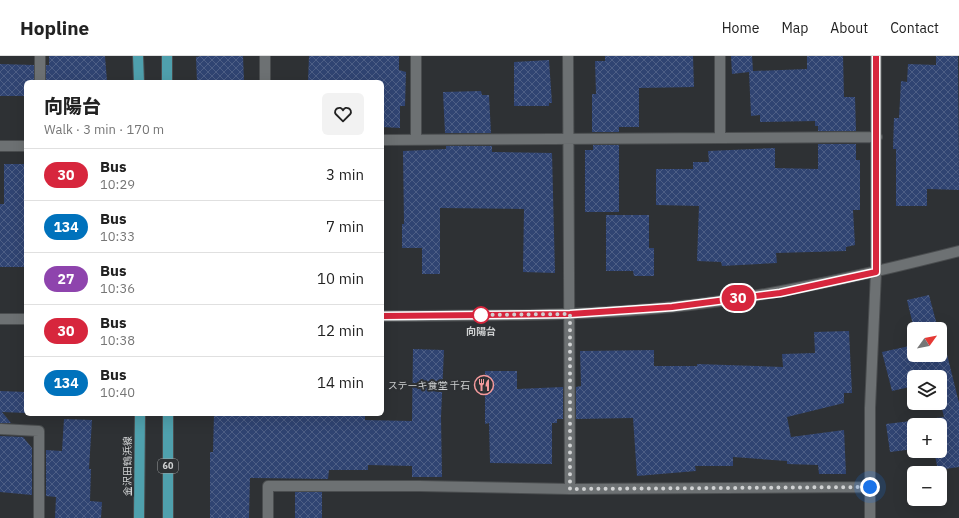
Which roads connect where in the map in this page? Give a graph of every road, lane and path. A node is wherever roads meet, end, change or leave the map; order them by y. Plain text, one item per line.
1 (40, 56) edge
2 (138, 56) edge
3 (167, 56) edge
4 (265, 56) edge
5 (416, 56) edge
6 (568, 56) edge
7 (720, 56) edge
8 (876, 56) edge
9 (40, 80) edge
10 (139, 80) edge
11 (167, 80) edge
12 (265, 80) edge
13 (876, 137) junction
14 (568, 138) junction
15 (720, 138) junction
16 (384, 140) edge
17 (416, 140) junction
18 (0, 146) edge
19 (24, 146) edge
20 (959, 251) edge
21 (876, 272) junction
22 (570, 314) junction
23 (384, 316) edge
24 (0, 319) edge
25 (24, 319) edge
26 (140, 416) edge
27 (168, 416) edge
28 (0, 429) edge
29 (870, 487) junction
30 (570, 489) junction
31 (39, 518) edge
32 (139, 518) edge
33 (168, 518) edge
34 (268, 518) edge
35 (870, 518) edge

1 - 9 street
2 - 10 main road
3 - 11 main road
4 - 12 street
5 - 17 street
6 - 14 street
7 - 15 street
8 - 13 street
13 - 15 street
13 - 21 street
14 - 15 street
14 - 17 street
14 - 22 street
16 - 17 street
18 - 19 street
20 - 21 street
21 - 22 street
21 - 29 street
22 - 23 street
22 - 30 street
24 - 25 street
26 - 32 main road, 金沢田鶴浜線
27 - 33 main road, 60
28 - 31 street
29 - 30 street
29 - 35 street
30 - 34 street

